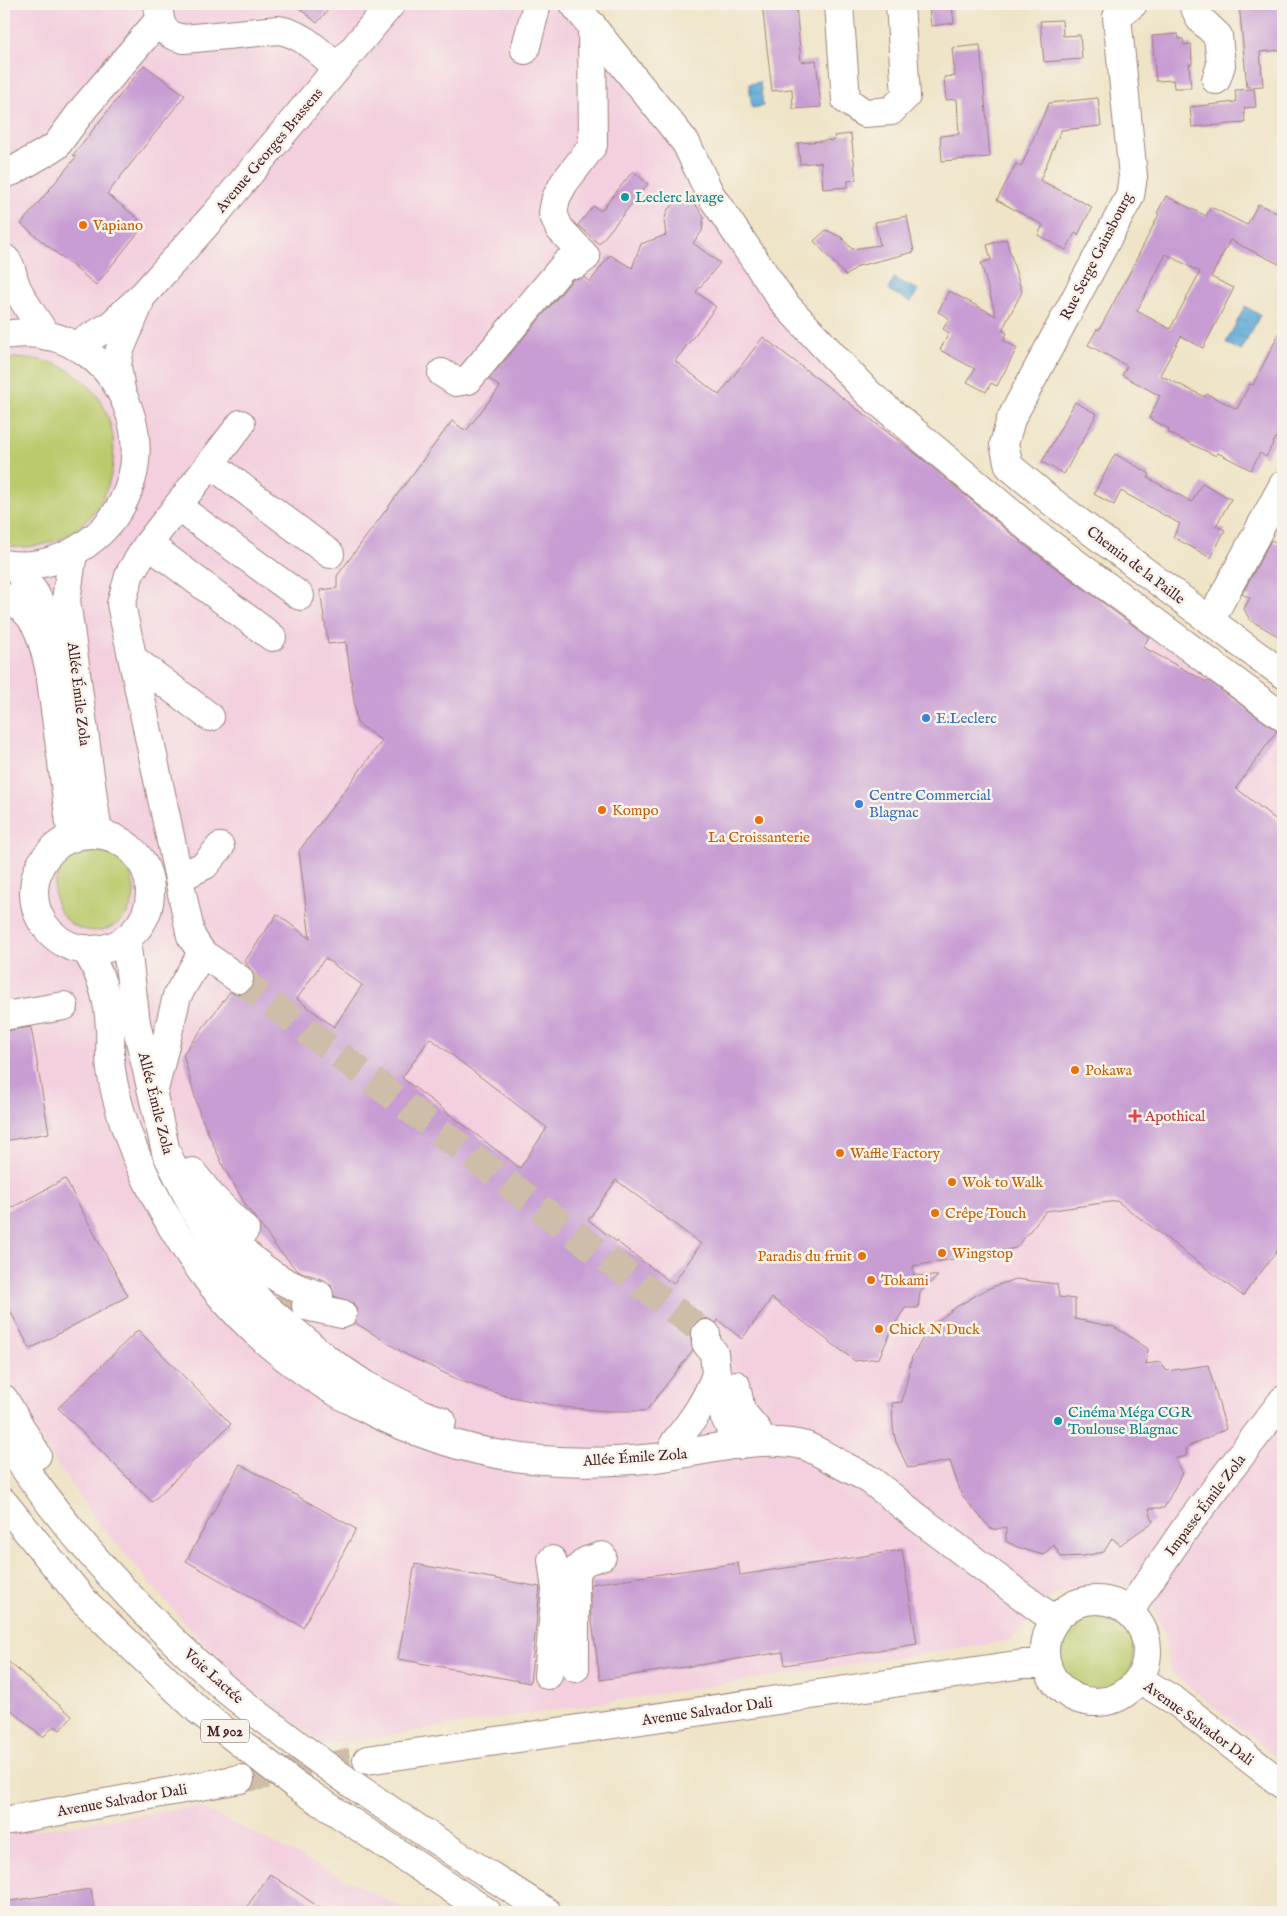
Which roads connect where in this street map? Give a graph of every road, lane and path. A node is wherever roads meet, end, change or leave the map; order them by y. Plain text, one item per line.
1 (391, 4) edge
2 (838, 4) edge
3 (900, 4) edge
4 (1193, 4) edge
5 (558, 7) edge
6 (1116, 8) edge
7 (159, 12) edge
8 (592, 25) junction
9 (525, 50) dead end
10 (337, 67) junction
11 (1216, 80) dead end
12 (4, 174) edge
13 (4, 258) edge
14 (144, 294) junction
15 (4, 335) edge
16 (47, 336) junction
17 (75, 346) junction
18 (442, 373) dead end
19 (121, 390) junction
20 (241, 424) dead end
21 (1004, 444) joint
22 (211, 464) junction
23 (1283, 485) edge
24 (178, 507) junction
25 (148, 544) junction
26 (73, 554) junction
27 (330, 554) dead end
28 (9, 565) edge
29 (300, 596) dead end
30 (4, 598) edge
31 (1210, 621) junction
32 (272, 637) dead end
33 (133, 659) junction
34 (50, 672) junction
35 (1283, 674) edge
36 (210, 717) dead end
37 (1283, 717) edge
38 (98, 834) junction
39 (72, 838) junction
40 (220, 847) dead end
41 (179, 878) junction
42 (126, 939) junction
43 (84, 949) junction
44 (202, 953) junction
45 (239, 979) tunnel mouth
46 (64, 1006) dead end
47 (4, 1016) edge
48 (134, 1095) junction
49 (192, 1172) junction
50 (186, 1217) dead end
51 (185, 1247) junction
52 (224, 1259) junction
53 (293, 1268) dead end
54 (342, 1314) dead end
55 (268, 1347) junction
56 (328, 1360) junction
57 (716, 1374) junction
58 (4, 1399) edge
59 (1283, 1400) edge
60 (415, 1421) junction
61 (743, 1435) junction
62 (4, 1437) edge
63 (675, 1442) junction
64 (545, 1453) junction
65 (4, 1502) edge
66 (62, 1519) junction
67 (602, 1556) dead end
68 (552, 1560) dead end
69 (1130, 1612) junction
70 (1055, 1620) junction
71 (1046, 1664) junction
72 (575, 1668) dead end
73 (548, 1675) dead end
74 (1139, 1679) junction
75 (367, 1760) tunnel mouth
76 (240, 1779) tunnel mouth
77 (1283, 1785) edge
78 (4, 1821) edge
79 (487, 1912) edge
80 (548, 1912) edge

1 - 10 main road, Avenue Georges Brassens
2 - 3 main road
4 - 11 main road
5 - 8 main road
5 - 9 main road
6 - 21 main road, Rue Serge Gainsbourg
7 - 10 main road
7 - 12 main road
8 - 18 main road
8 - 37 main road
10 - 14 main road, Avenue Georges Brassens
13 - 16 main road
14 - 17 main road, Avenue Georges Brassens
14 - 19 main road, Avenue Georges Brassens
15 - 16 main road
16 - 17 main road
17 - 19 main road
19 - 26 main road
20 - 22 main road
21 - 31 main road, Chemin de la Paille
22 - 24 main road
22 - 27 main road
23 - 31 main road
24 - 25 main road
24 - 29 main road
25 - 32 main road
25 - 33 main road
26 - 28 main road
26 - 38 main road, Allée Émile Zola
28 - 34 main road, Allée Émile Zola
30 - 34 main road
31 - 35 main road, Chemin de la Paille
33 - 36 main road
33 - 41 main road
34 - 39 main road, Allée Émile Zola
38 - 39 main road
38 - 42 main road
39 - 43 main road
40 - 41 main road
41 - 44 main road
42 - 43 main road
42 - 48 main road, Allée Émile Zola
43 - 48 main road, Allée Émile Zola
44 - 45 main road
44 - 48 main road
46 - 47 main road
48 - 49 main road
48 - 50 main road
48 - 51 main road, Allée Émile Zola
48 - 52 main road, Allée Émile Zola
49 - 53 main road
49 - 54 main road
51 - 52 main road
51 - 55 main road, Allée Émile Zola
52 - 56 main road, Allée Émile Zola
55 - 56 main road, Allée Émile Zola
55 - 60 main road, Allée Émile Zola
56 - 60 main road, Allée Émile Zola
57 - 61 main road
57 - 61 main road
57 - 63 main road
58 - 66 main road
59 - 69 main road, Impasse Émile Zola
60 - 64 main road, Allée Émile Zola
61 - 63 main road, Allée Émile Zola
61 - 64 main road, Allée Émile Zola
61 - 70 main road, Allée Émile Zola
62 - 66 main road, Voie Lactée / M 902
63 - 64 main road, Allée Émile Zola
65 - 79 main road, M 902
66 - 80 main road, Voie Lactée / M 902
67 - 72 main road
68 - 73 main road
69 - 70 main road
69 - 74 main road
70 - 71 main road
71 - 74 main road
71 - 75 main road, Avenue Salvador Dali
74 - 77 main road, Avenue Salvador Dali
76 - 78 main road, Avenue Salvador Dali

